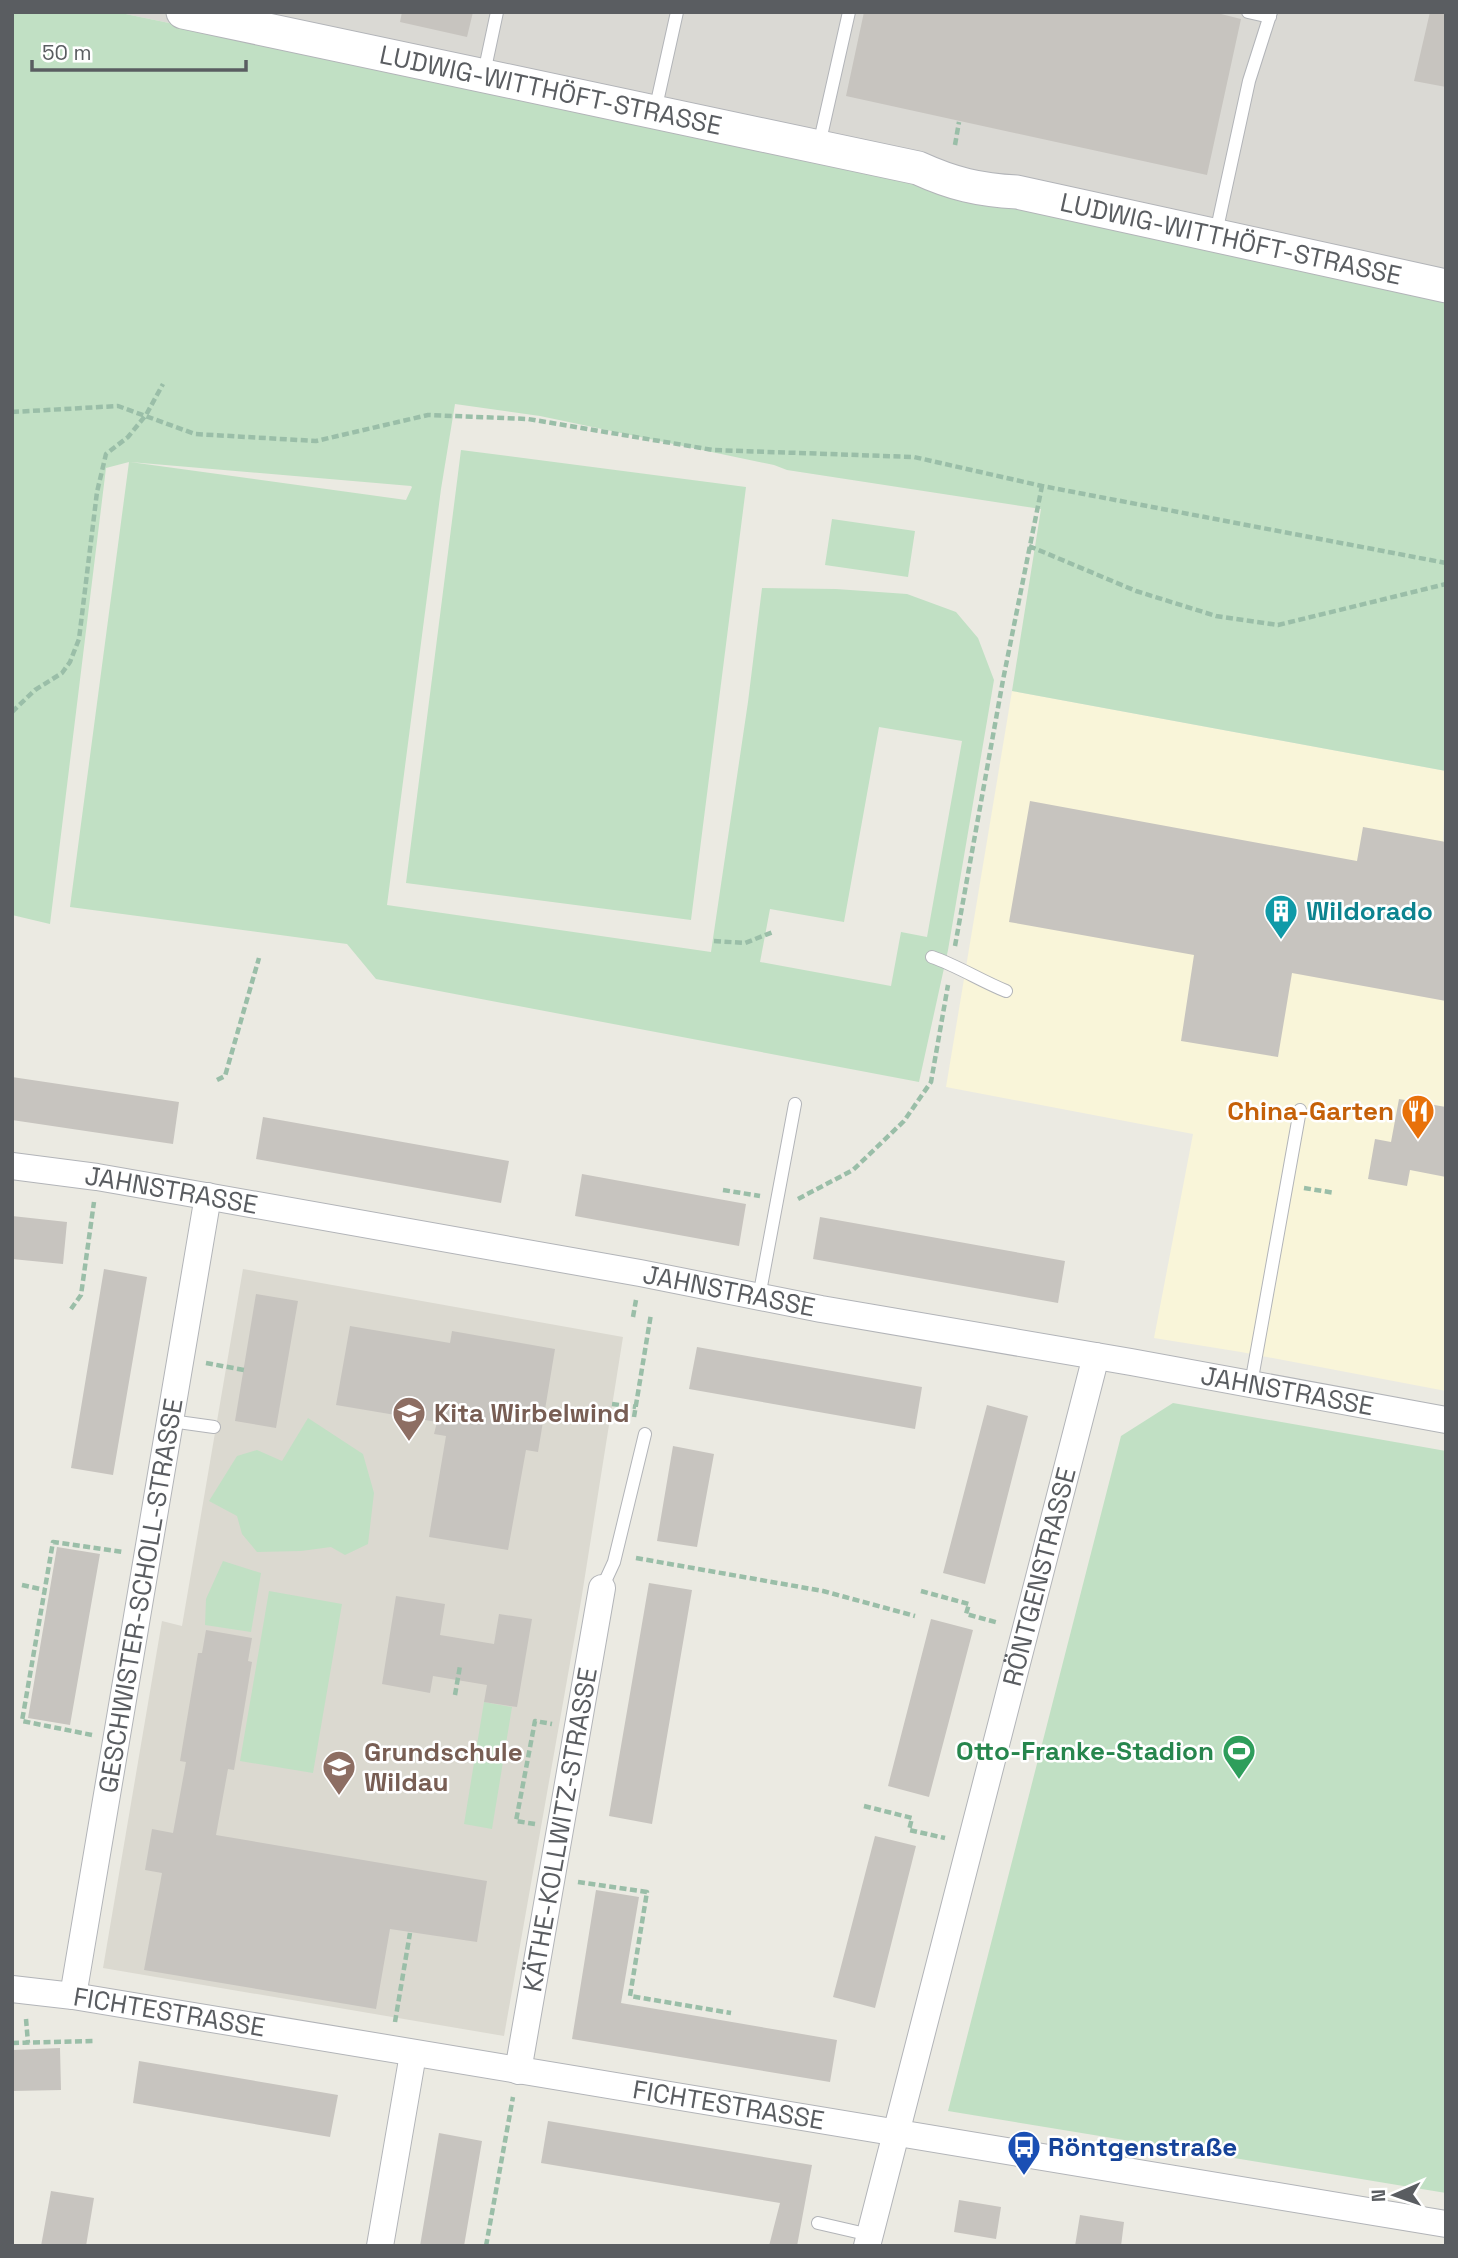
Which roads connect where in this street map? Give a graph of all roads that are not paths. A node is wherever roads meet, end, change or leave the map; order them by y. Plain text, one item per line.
1 (183, 12) edge
2 (497, 12) edge
3 (677, 12) edge
4 (849, 12) edge
5 (1248, 12) edge
6 (1271, 15) edge
7 (484, 76) junction
8 (655, 112) junction
9 (819, 146) junction
10 (1216, 237) junction
11 (1446, 286) edge
12 (932, 957) dead end
13 (1006, 992) dead end
14 (794, 1104) dead end
15 (1300, 1111) dead end
16 (12, 1166) edge
17 (208, 1196) junction
18 (760, 1297) junction
19 (1096, 1356) junction
20 (1251, 1384) junction
21 (1446, 1420) edge
22 (171, 1421) junction
23 (214, 1427) dead end
24 (645, 1434) dead end
25 (602, 1588) joint
26 (12, 1989) edge
27 (73, 1996) junction
28 (414, 2054) junction
29 (518, 2071) junction
30 (896, 2134) junction
31 (818, 2223) dead end
32 (1446, 2224) edge
33 (869, 2240) edge
34 (380, 2246) edge

1 - 7 street, LUDWIG-WITTHÖFT-STRASSE
2 - 7 lane
3 - 8 lane
4 - 9 lane
5 - 6 lane
6 - 10 lane
7 - 8 street, LUDWIG-WITTHÖFT-STRASSE
8 - 9 street, LUDWIG-WITTHÖFT-STRASSE
9 - 10 street, LUDWIG-WITTHÖFT-STRASSE
10 - 11 street, LUDWIG-WITTHÖFT-STRASSE
12 - 13 lane
14 - 18 lane
15 - 20 lane
16 - 17 street, JAHNSTRASSE
17 - 18 street, JAHNSTRASSE
17 - 22 street, GESCHWISTER-SCHOLL-STRASSE
18 - 19 street, JAHNSTRASSE
19 - 20 street, JAHNSTRASSE
19 - 30 street, RÖNTGENSTRASSE
20 - 21 street, JAHNSTRASSE
22 - 23 lane
22 - 27 street, GESCHWISTER-SCHOLL-STRASSE
24 - 25 lane
25 - 29 street, KÄTHE-KOLLWITZ-STRASSE
26 - 27 street, FICHTESTRASSE
27 - 28 street, FICHTESTRASSE
28 - 29 street, FICHTESTRASSE
28 - 34 street
29 - 30 street, FICHTESTRASSE
30 - 32 street, FICHTESTRASSE
30 - 33 street, RÖNTGENSTRASSE
31 - 33 lane

